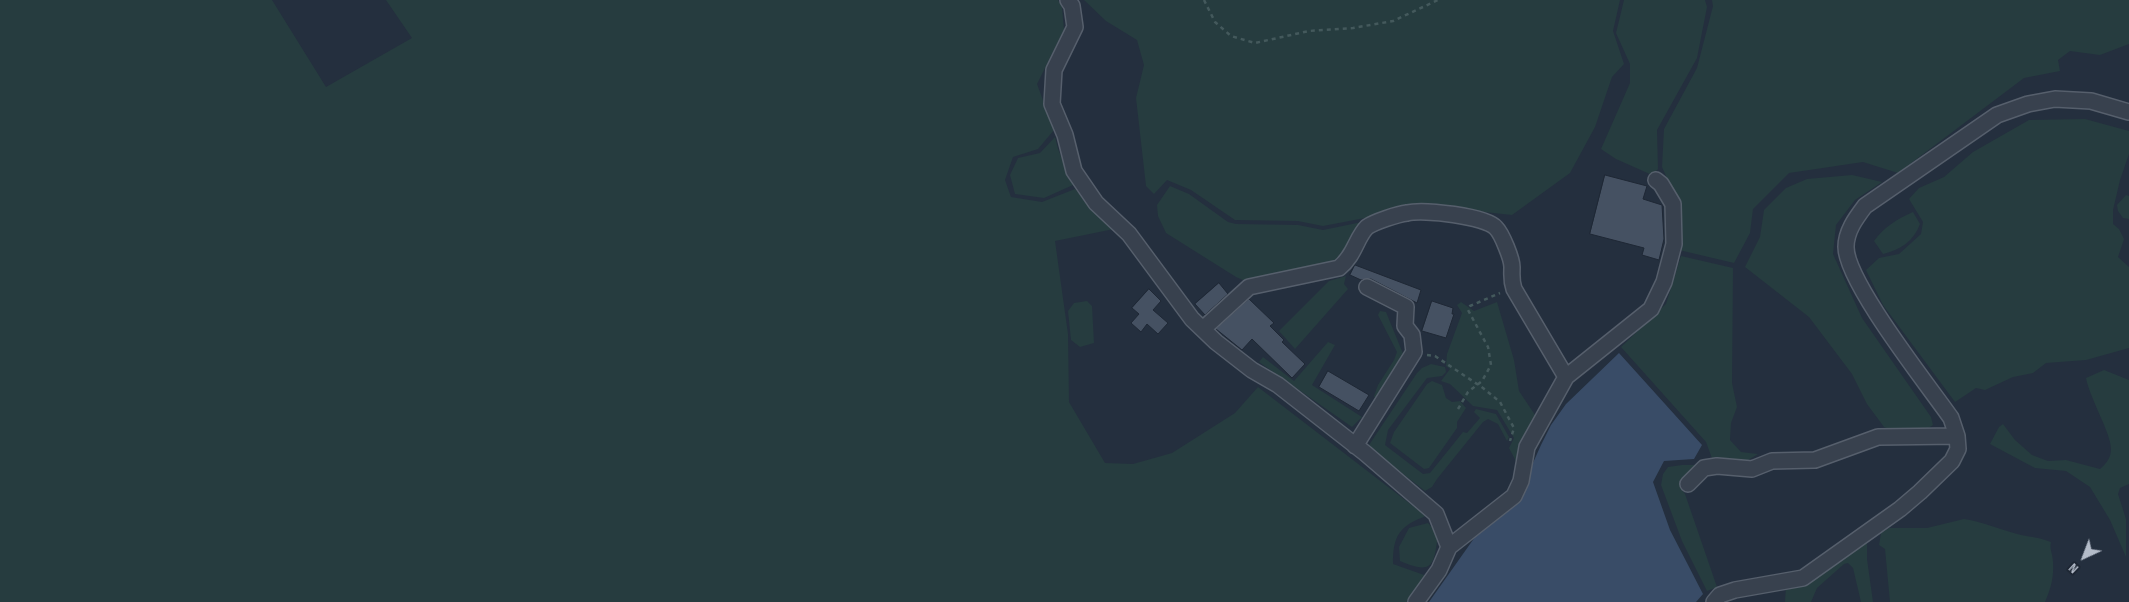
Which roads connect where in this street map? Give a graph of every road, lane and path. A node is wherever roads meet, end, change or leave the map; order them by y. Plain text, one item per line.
1 (1068, 0) edge
2 (1204, 0) edge
3 (1438, 0) edge
4 (2129, 112) edge
5 (1656, 180) dead end
6 (1367, 287) dead end
7 (1514, 289) junction
8 (1203, 330) junction
9 (1414, 352) junction
10 (1566, 377) junction
11 (1477, 384) junction
12 (1458, 409) dead end
13 (1957, 436) junction
14 (1510, 441) dead end
15 (1355, 446) junction
16 (1688, 484) dead end
17 (1449, 547) junction
18 (1416, 602) edge
19 (1714, 602) edge

1 - 8 street
2 - 3 path
4 - 13 street
5 - 10 street
6 - 9 street
7 - 8 street
7 - 10 street
7 - 11 path
8 - 15 street
9 - 11 path
9 - 15 street
10 - 17 street
11 - 12 path
11 - 14 path
13 - 16 street
13 - 19 street
15 - 17 street
17 - 18 street

